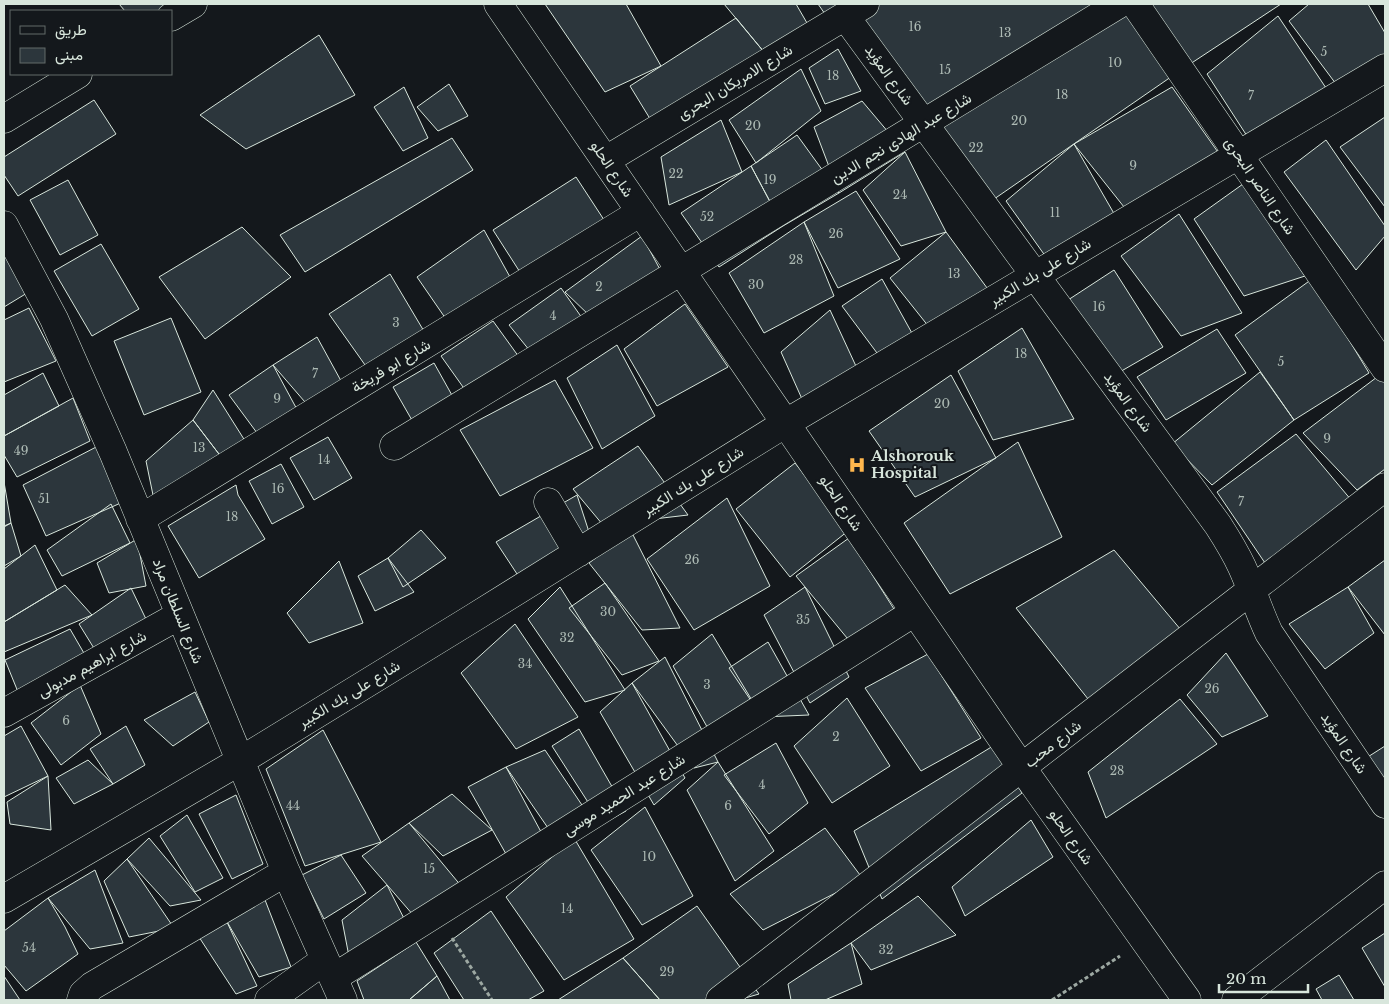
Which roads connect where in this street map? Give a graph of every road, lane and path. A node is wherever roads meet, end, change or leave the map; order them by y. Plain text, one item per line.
1 (193, 4) edge
2 (498, 4) edge
3 (1119, 4) edge
4 (1135, 4) edge
5 (855, 10) edge
6 (172, 16) edge
7 (1385, 68) edge
8 (76, 75) edge
9 (4, 119) edge
10 (924, 124) junction
11 (1239, 155) junction
12 (606, 160) junction
13 (641, 212) junction
14 (4, 225) edge
15 (681, 270) junction
16 (1035, 275) junction
17 (1385, 368) edge
18 (786, 423) junction
19 (394, 446) dead end
20 (1385, 487) edge
21 (548, 502) dead end
22 (140, 519) junction
23 (578, 554) junction
24 (1252, 590) junction
25 (915, 612) junction
26 (180, 615) junction
27 (5, 709) edge
28 (240, 761) junction
29 (1022, 768) junction
30 (1385, 804) edge
31 (286, 872) junction
32 (1385, 885) edge
33 (4, 899) edge
34 (436, 913) junction
35 (1144, 940) junction
36 (334, 979) edge
37 (81, 1000) edge
38 (269, 1000) edge
39 (492, 1000) edge
40 (720, 1000) edge
41 (1052, 1000) edge
42 (1187, 1000) edge
43 (1236, 1000) edge

1 - 6 street
2 - 12 street, شارع الحلو
3 - 10 street, شارع عبد الهادى نجم الدين
4 - 11 street, شارع الناصر البحرى
5 - 10 street, شارع المؤيد
5 - 12 street, شارع الامريكان البحرى
7 - 11 street, شارع على بك الكبير
8 - 9 street
10 - 15 street, شارع عبد الهادى نجم الدين
10 - 16 street, شارع المؤيد
11 - 16 street, شارع على بك الكبير
11 - 17 street, شارع الناصر البحرى
12 - 13 street, شارع الحلو
13 - 15 street, شارع الحلو
13 - 22 street, شارع ابو فريخة
14 - 22 street, شارع السلطان مراد
15 - 18 street, شارع الحلو
15 - 19 street, شارع عبد الهادى نجم الدين
16 - 18 street, شارع على بك الكبير
16 - 24 street, شارع المؤيد
18 - 23 street, شارع على بك الكبير
18 - 25 street, شارع الحلو
20 - 24 street, شارع محب
21 - 23 street
22 - 26 street, شارع السلطان مراد
23 - 28 street, شارع على بك الكبير
24 - 29 street, شارع محب
24 - 30 street, شارع المؤيد
25 - 29 street, شارع الحلو
25 - 34 street, شارع عبد الحميد موسى
26 - 27 street, شارع ابراهيم مدبولى
26 - 28 street, شارع السلطان مراد
28 - 31 street, شارع السلطان مراد
28 - 33 street, شارع على بك الكبير
29 - 35 street, شارع الحلو
29 - 40 street, شارع محب
31 - 36 street, شارع السلطان مراد
31 - 37 street
32 - 43 street
34 - 36 street, شارع عبد الحميد موسى
34 - 39 path
35 - 41 path
35 - 42 street, شارع الحلو
36 - 38 street, شارع عبد الحميد موسى

